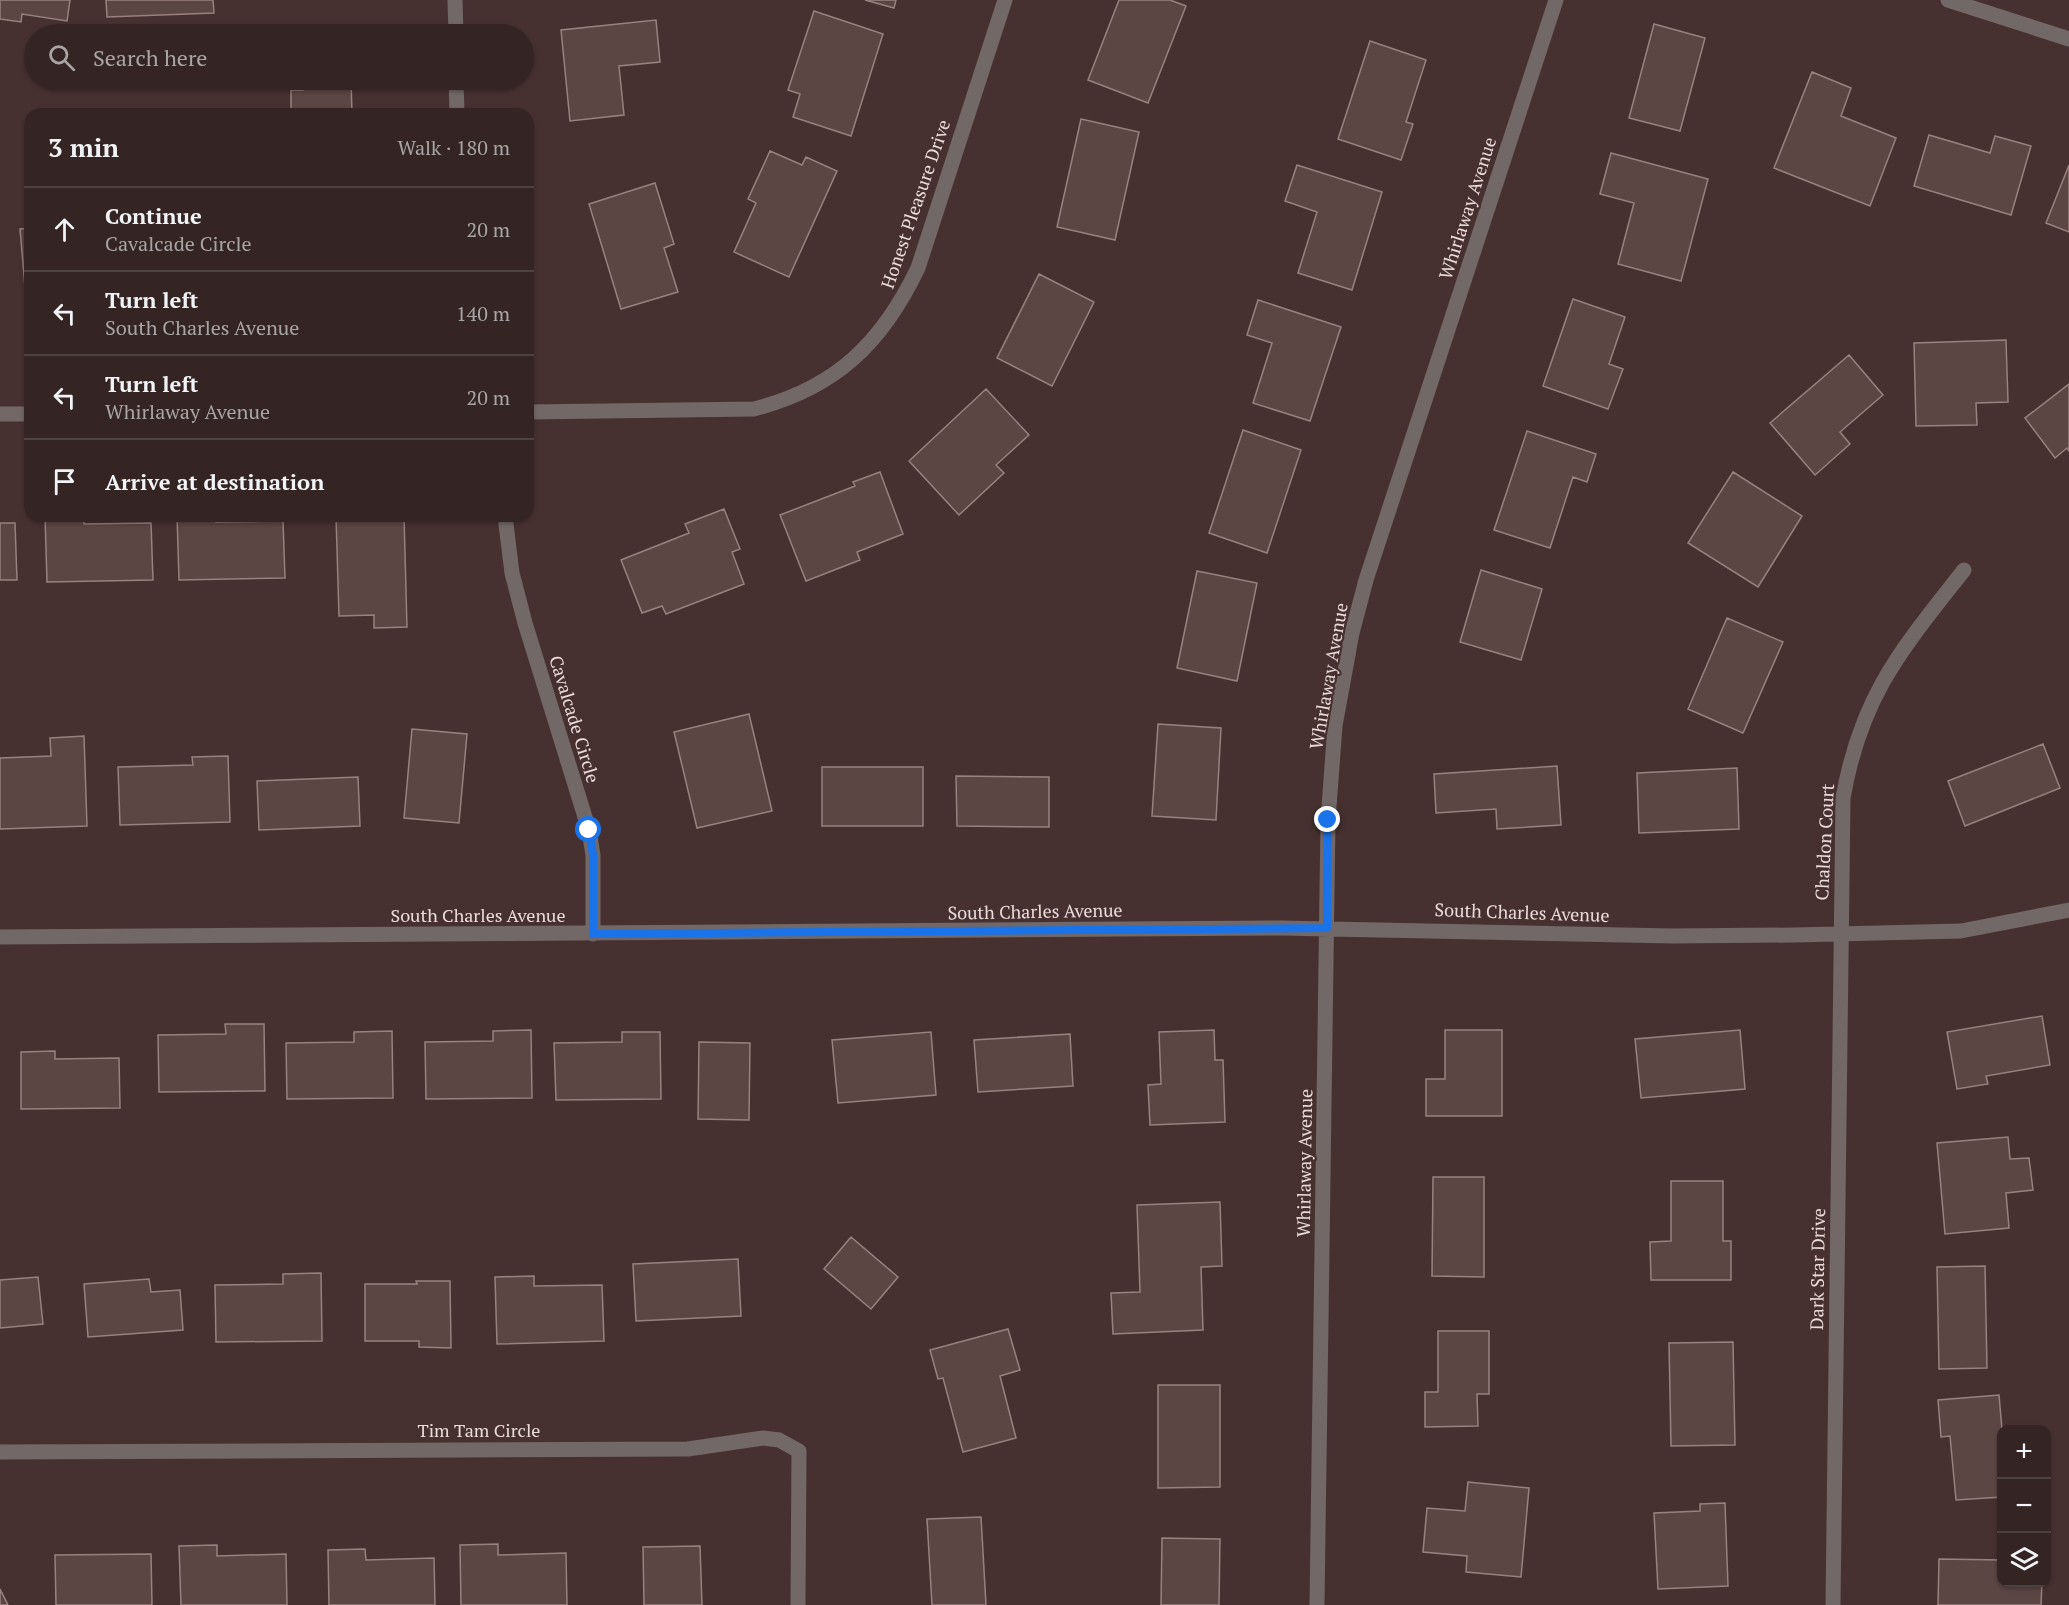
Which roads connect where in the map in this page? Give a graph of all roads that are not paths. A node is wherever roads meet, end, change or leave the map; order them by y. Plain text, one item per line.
1 (455, 0) edge
2 (1005, 0) edge
3 (1556, 0) edge
4 (1948, 0) edge
5 (456, 24) edge
6 (2069, 39) edge
7 (456, 90) edge
8 (457, 108) edge
9 (534, 412) edge
10 (0, 414) edge
11 (24, 414) edge
12 (506, 522) edge
13 (1964, 570) dead end
14 (2069, 909) edge
15 (1327, 928) junction
16 (593, 934) junction
17 (1840, 934) junction
18 (0, 937) edge
19 (0, 1452) edge
20 (798, 1605) edge
21 (1317, 1605) edge
22 (1833, 1605) edge

1 - 5 street
2 - 9 street, Honest Pleasure Drive
3 - 15 street, Whirlaway Avenue
4 - 6 street
7 - 8 street
10 - 11 street
12 - 16 street, Cavalcade Circle
13 - 17 street, Chaldon Court
14 - 17 street, South Charles Avenue
15 - 16 street, South Charles Avenue
15 - 17 street, South Charles Avenue
15 - 21 street, Whirlaway Avenue
16 - 18 street, South Charles Avenue
17 - 22 street, Dark Star Drive
19 - 20 street, Tim Tam Circle

